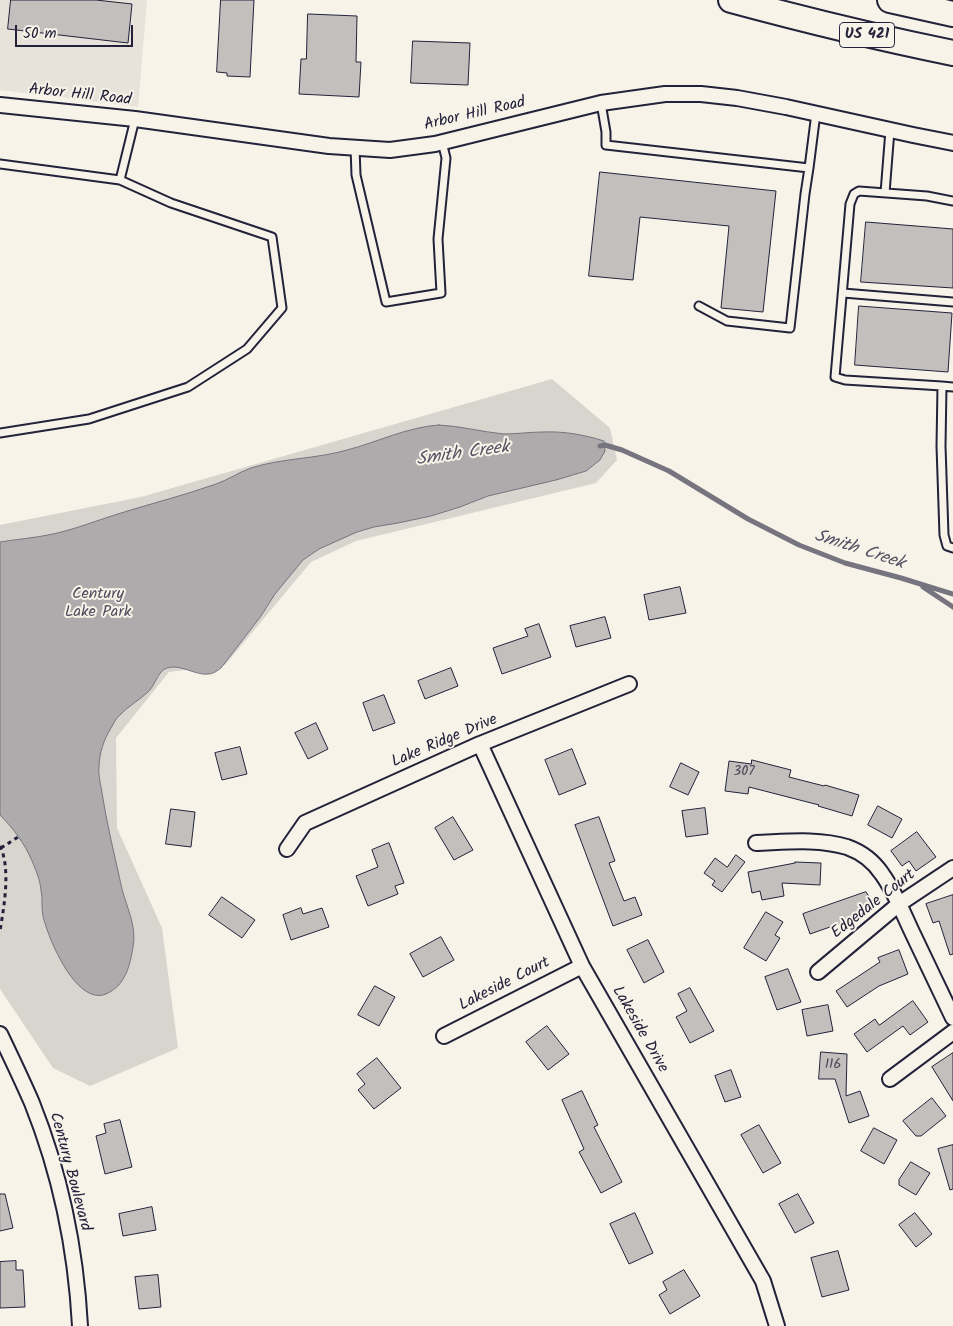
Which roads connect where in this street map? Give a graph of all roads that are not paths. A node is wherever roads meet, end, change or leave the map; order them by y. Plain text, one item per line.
1 (731, 0) edge
2 (890, 0) edge
3 (915, 0) edge
4 (953, 13) edge
5 (953, 53) edge
6 (601, 103) junction
7 (0, 105) edge
8 (816, 113) junction
9 (135, 119) junction
10 (890, 130) junction
11 (442, 142) junction
12 (953, 143) edge
13 (355, 147) junction
14 (0, 164) edge
15 (809, 168) junction
16 (120, 180) junction
17 (885, 193) junction
18 (953, 201) edge
19 (843, 293) junction
20 (953, 302) edge
21 (699, 306) dead end
22 (942, 386) junction
23 (953, 387) edge
24 (0, 433) edge
25 (953, 548) edge
26 (630, 684) dead end
27 (480, 744) junction
28 (756, 843) dead end
29 (287, 849) dead end
30 (953, 868) edge
31 (899, 904) junction
32 (582, 966) junction
33 (818, 972) dead end
34 (953, 1018) edge
35 (953, 1032) edge
36 (0, 1034) edge
37 (444, 1036) dead end
38 (890, 1079) dead end
39 (80, 1326) edge
40 (777, 1326) edge

1 - 5 highway, US 421
2 - 4 highway, US 421
3 - 4 highway
6 - 8 street, Arbor Hill Road
6 - 11 street, Arbor Hill Road
6 - 15 lane
7 - 9 street, Arbor Hill Road
8 - 10 street, Arbor Hill Road
8 - 15 lane
9 - 13 street, Arbor Hill Road
9 - 16 lane
10 - 12 street, Arbor Hill Road
10 - 17 lane
11 - 13 street, Arbor Hill Road
11 - 13 lane
14 - 16 lane
15 - 21 lane
16 - 24 lane
17 - 18 lane
17 - 19 lane
19 - 20 lane
19 - 22 lane
22 - 23 lane
22 - 25 lane
26 - 27 street, Lake Ridge Drive
27 - 29 street, Lake Ridge Drive
27 - 32 street, Lakeside Drive
28 - 31 street
30 - 31 street, Edgedale Court
31 - 33 street, Edgedale Court
31 - 34 street
32 - 37 street, Lakeside Court
32 - 40 street, Lakeside Drive
35 - 38 street
36 - 39 street, Century Boulevard

